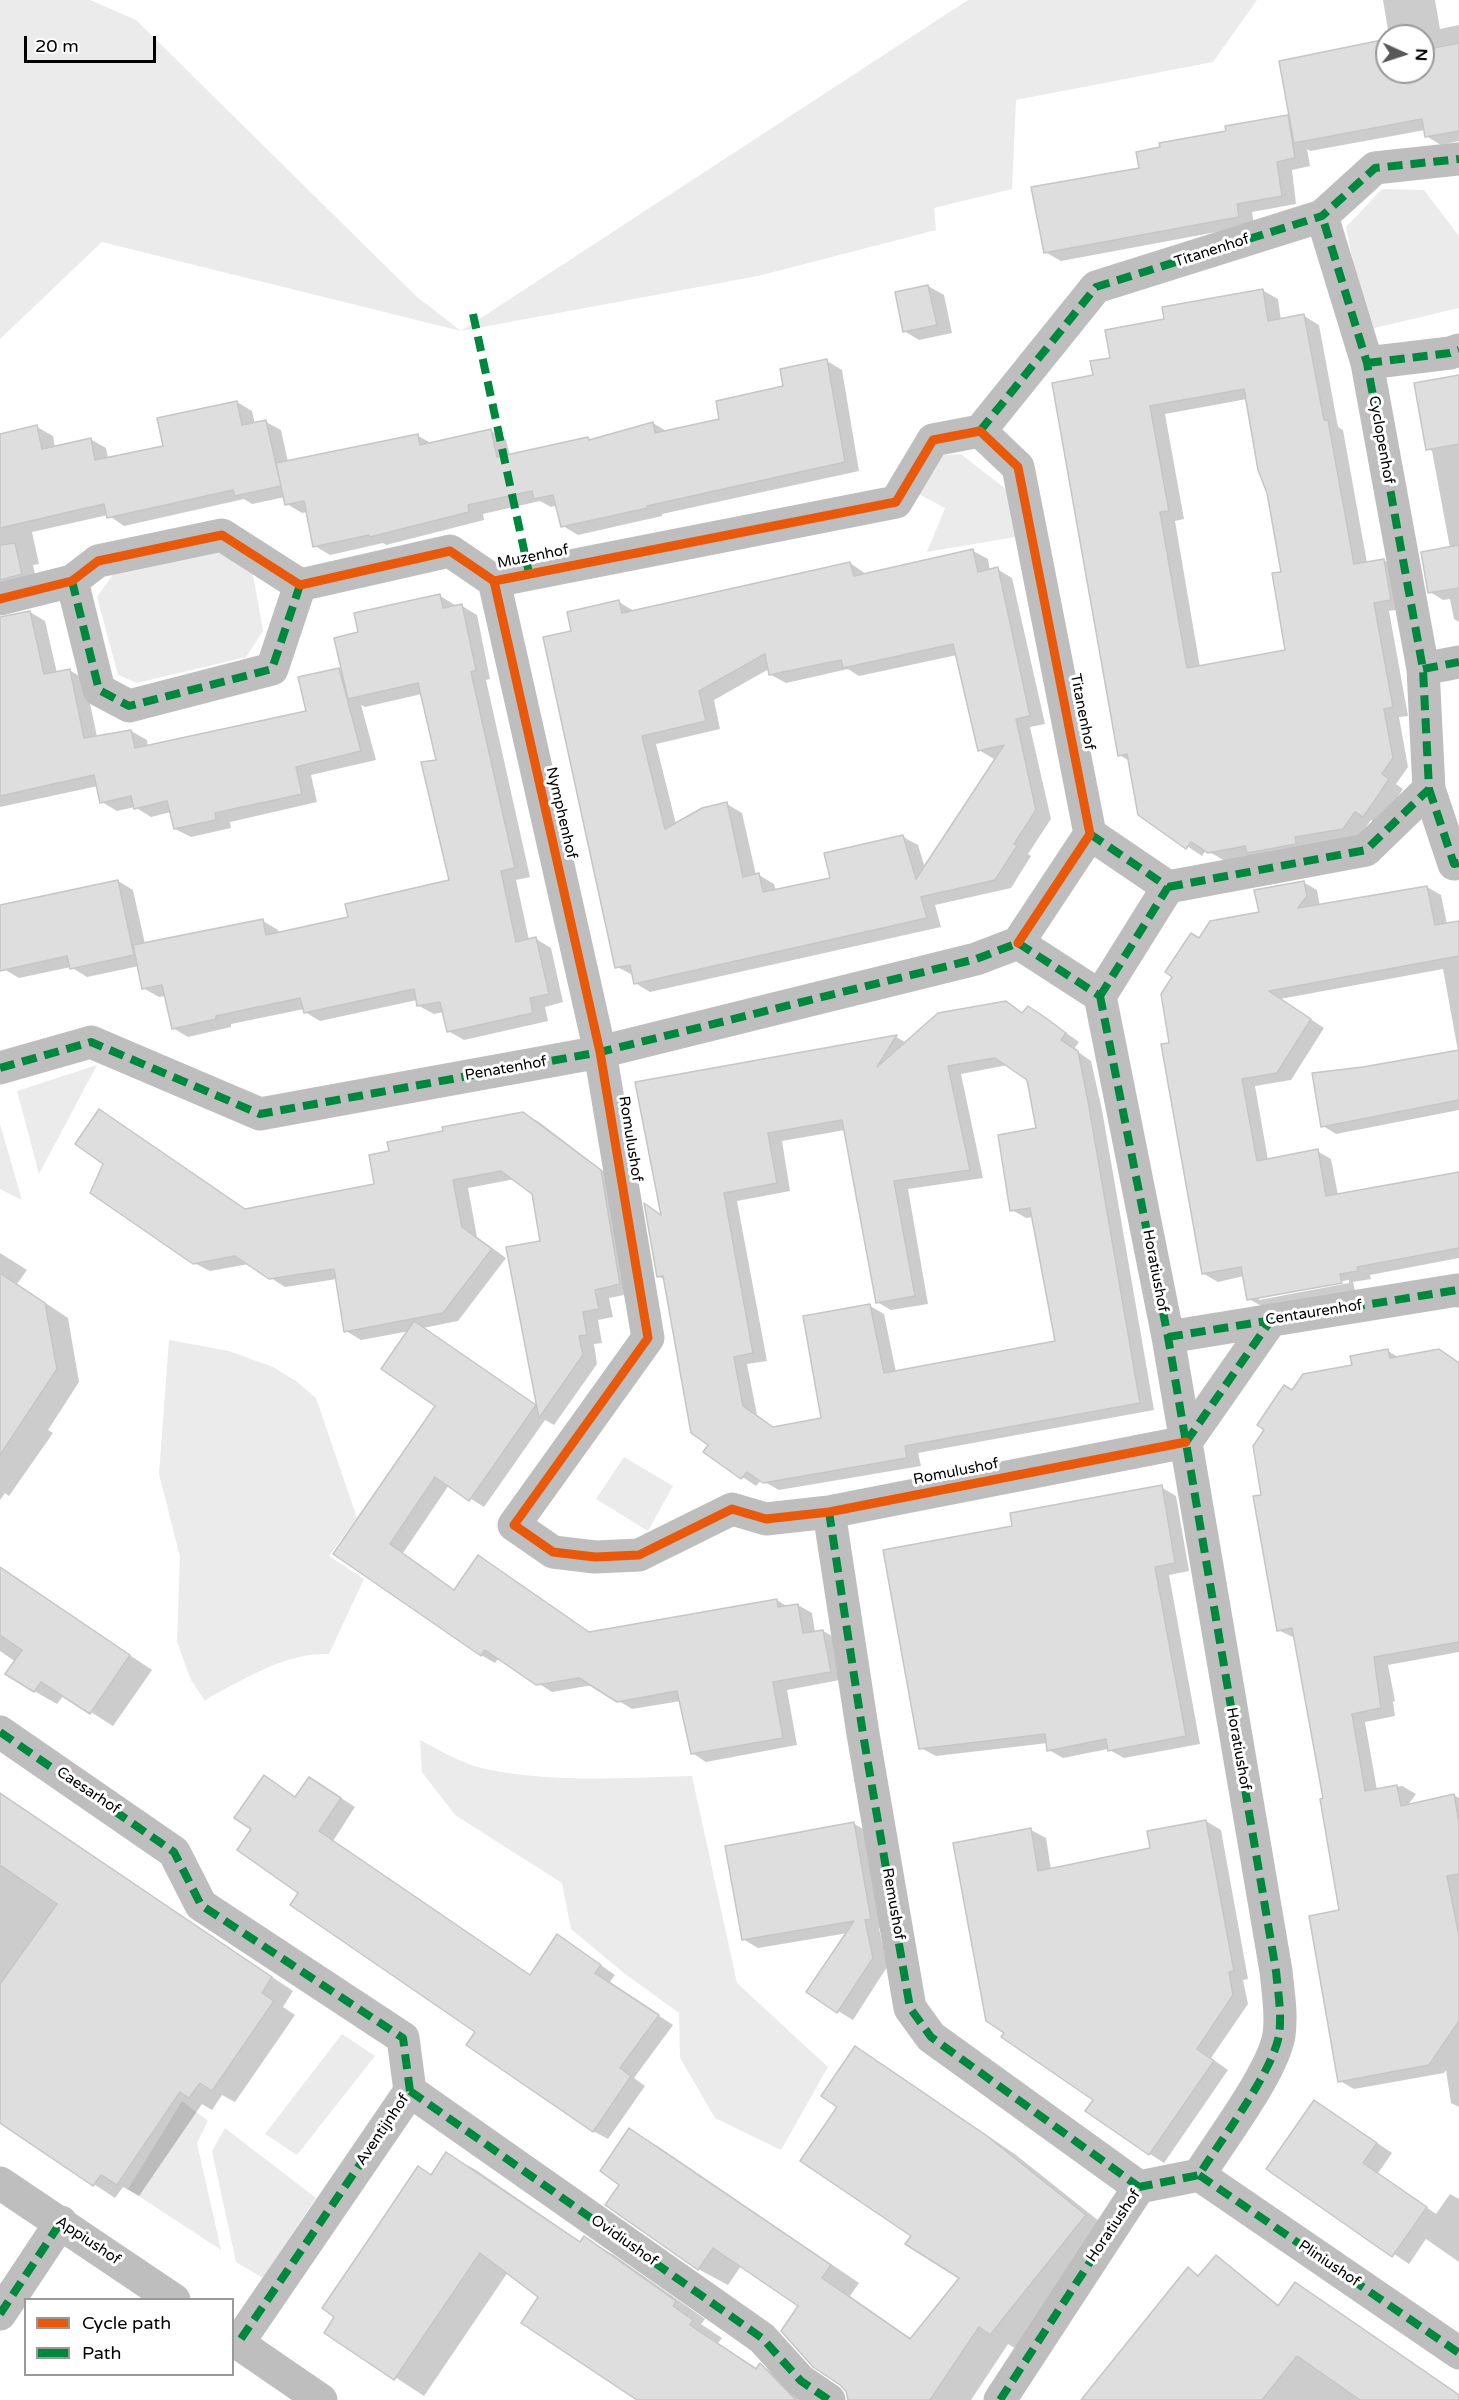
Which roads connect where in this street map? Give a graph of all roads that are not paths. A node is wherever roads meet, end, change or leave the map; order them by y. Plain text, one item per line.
1 (1459, 159) edge
2 (1322, 216) junction
3 (1459, 350) edge
4 (1367, 363) junction
5 (980, 431) junction
6 (72, 581) junction
7 (494, 581) junction
8 (300, 585) junction
9 (0, 599) edge
10 (1459, 662) edge
11 (1423, 669) junction
12 (1429, 789) junction
13 (1090, 834) junction
14 (1459, 864) edge
15 (1168, 887) junction
16 (1018, 943) junction
17 (1100, 996) junction
18 (600, 1052) junction
19 (0, 1068) edge
20 (1459, 1291) edge
21 (1271, 1320) junction
22 (1168, 1337) junction
23 (1186, 1442) junction
24 (830, 1512) junction
25 (0, 1732) edge
26 (174, 1852) joint
27 (410, 2091) junction
28 (1198, 2175) junction
29 (0, 2183) edge
30 (1139, 2187) junction
31 (61, 2222) junction
32 (171, 2298) edge
33 (0, 2314) edge
34 (235, 2341) edge
35 (1459, 2353) edge
36 (321, 2400) edge
37 (830, 2400) edge
38 (1000, 2400) edge

1 - 2 street, Titanenhof
2 - 4 street, Cyclopenhof
2 - 5 street, Titanenhof
3 - 4 street
4 - 11 street, Cyclopenhof
5 - 7 street, Muzenhof
5 - 13 street, Titanenhof
6 - 8 street
6 - 8 street
6 - 9 street
7 - 8 street, Muzenhof
7 - 18 street, Nymphenhof
10 - 11 street
11 - 12 street, Cyclopenhof
12 - 14 street, Cyclopenhof
12 - 15 street
13 - 15 street
13 - 16 street
15 - 17 street
16 - 17 street
16 - 18 street, Penatenhof
17 - 22 street, Horatiushof
18 - 19 street, Penatenhof
18 - 24 street, Romulushof
20 - 21 street, Centaurenhof
21 - 22 street, Centaurenhof
21 - 23 street
22 - 23 street, Horatiushof
23 - 24 street, Romulushof
23 - 28 street, Horatiushof
24 - 30 street, Remushof
25 - 26 street, Caesarhof
26 - 27 street, Aventijnhof
27 - 34 street, Aventijnhof
27 - 37 street, Ovidiushof
28 - 30 street, Horatiushof
28 - 35 street, Pliniushof
29 - 31 street, Appiushof
30 - 38 street, Horatiushof
31 - 32 street, Appiushof
31 - 33 street
34 - 36 street

